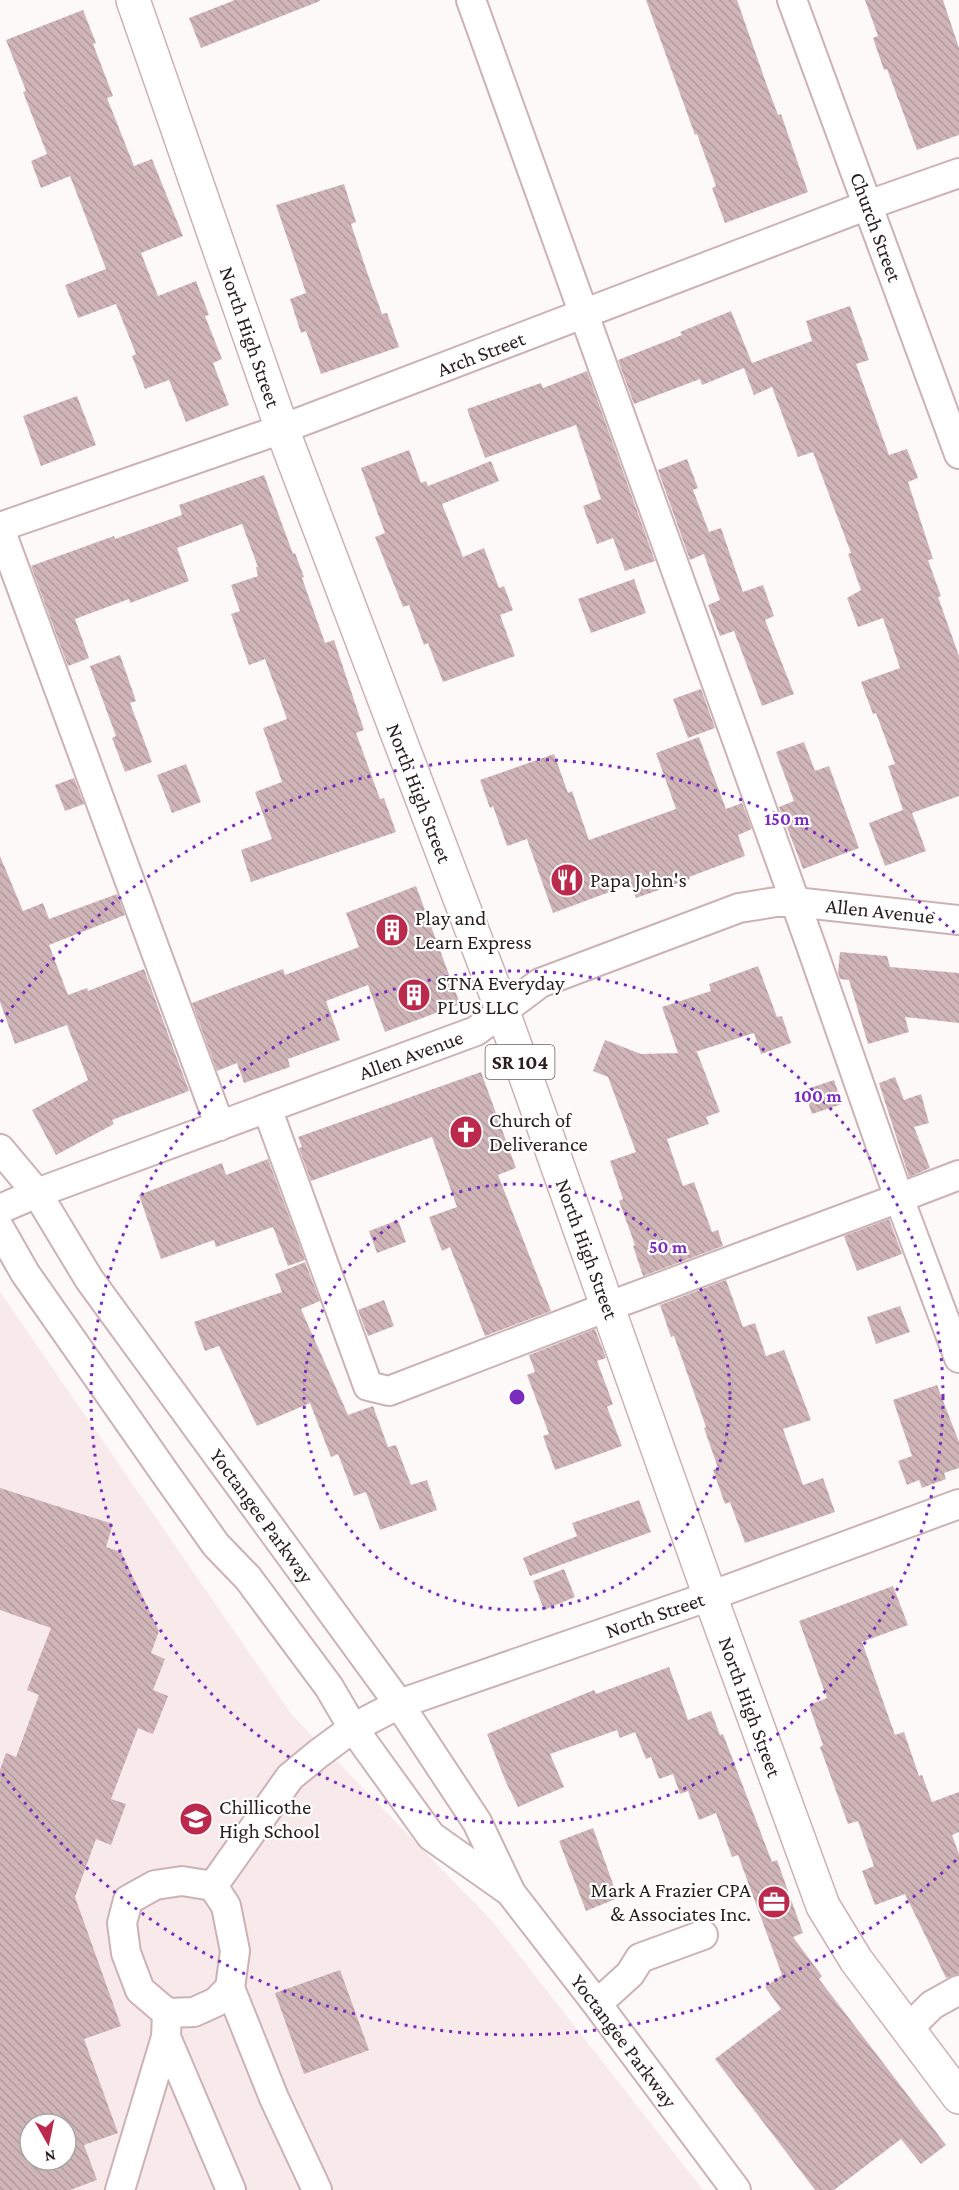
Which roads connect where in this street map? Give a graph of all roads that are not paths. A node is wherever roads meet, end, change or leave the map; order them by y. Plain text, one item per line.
1 (133, 0) edge
2 (471, 0) edge
3 (792, 0) edge
4 (959, 173) edge
5 (868, 206) junction
6 (584, 315) junction
7 (282, 429) junction
8 (959, 454) edge
9 (0, 528) edge
10 (795, 902) junction
11 (959, 920) edge
12 (502, 1012) junction
13 (267, 1108) junction
14 (220, 1126) junction
15 (0, 1149) edge
16 (959, 1175) edge
17 (37, 1193) junction
18 (899, 1198) junction
19 (0, 1209) edge
20 (0, 1229) edge
21 (607, 1307) junction
22 (959, 1358) edge
23 (959, 1504) edge
24 (710, 1596) junction
25 (399, 1704) junction
26 (353, 1728) junction
27 (213, 1886) junction
28 (511, 1893) junction
29 (703, 1935) dead end
30 (230, 1988) junction
31 (959, 1990) edge
32 (597, 2004) junction
33 (167, 2025) junction
34 (908, 2029) junction
35 (959, 2097) edge
36 (120, 2190) edge
37 (231, 2190) edge
38 (317, 2190) edge
39 (735, 2190) edge

1 - 7 main road, North High Street / SR 104
2 - 6 street
3 - 5 street, Church Street
4 - 5 street, Arch Street
5 - 6 street, Arch Street
5 - 8 street, Church Street
6 - 7 street, Arch Street
6 - 10 street
7 - 9 street, Arch Street
7 - 12 main road, North High Street / SR 104
9 - 14 street
10 - 11 street, Allen Avenue
10 - 12 street, Allen Avenue
10 - 18 street
12 - 13 street, Allen Avenue
12 - 21 main road, North High Street / SR 104
13 - 14 street, Allen Avenue
13 - 21 street
14 - 17 street, Allen Avenue
15 - 17 street, Yoctangee Parkway
16 - 18 street
17 - 19 street, Allen Avenue
17 - 25 street, Yoctangee Parkway
18 - 21 street
18 - 22 street
20 - 26 street, Yoctangee Parkway
21 - 24 main road, North High Street / SR 104
23 - 24 street, North Street
24 - 25 street, North Street
24 - 34 main road, North High Street / SR 104
25 - 26 street, North Street
25 - 28 street, Yoctangee Parkway
26 - 27 street, North Street
26 - 28 street, Yoctangee Parkway
27 - 30 street
27 - 33 street
28 - 32 street, Yoctangee Parkway
29 - 32 street
30 - 33 street
30 - 38 street
31 - 34 street
32 - 39 street, Yoctangee Parkway
33 - 36 street
33 - 37 street
34 - 35 main road, North High Street / SR 104

